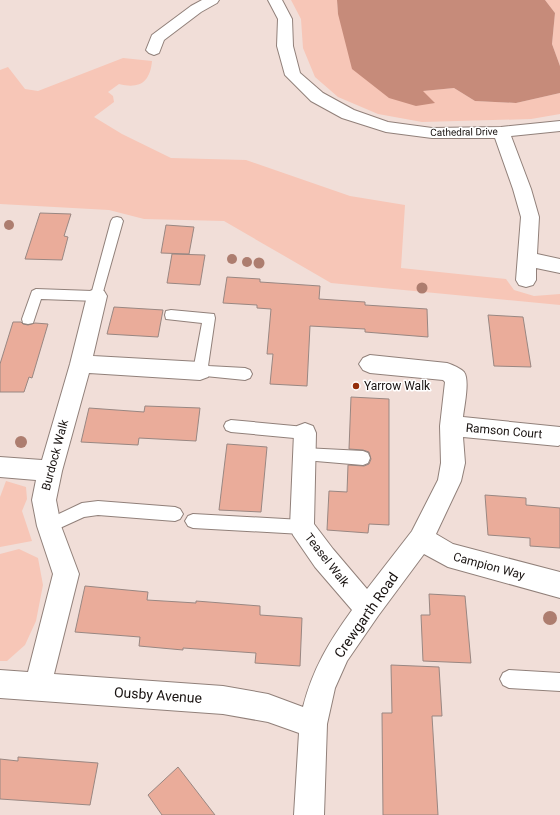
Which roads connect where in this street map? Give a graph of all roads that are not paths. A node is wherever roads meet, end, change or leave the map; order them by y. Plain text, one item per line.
1 (212, 0) edge
2 (275, 0) edge
3 (154, 50) dead end
4 (560, 126) edge
5 (501, 132) junction
6 (117, 221) dead end
7 (528, 259) junction
8 (560, 266) edge
9 (526, 280) dead end
10 (97, 296) junction
11 (171, 315) dead end
12 (28, 319) dead end
13 (81, 364) junction
14 (370, 364) dead end
15 (200, 371) junction
16 (245, 374) dead end
17 (231, 426) dead end
18 (451, 426) junction
19 (558, 436) dead end
20 (305, 444) junction
21 (363, 458) dead end
22 (0, 467) edge
23 (50, 471) junction
24 (175, 514) dead end
25 (193, 521) dead end
26 (49, 526) junction
27 (302, 527) junction
28 (421, 539) junction
29 (560, 585) edge
30 (369, 607) junction
31 (509, 679) dead end
32 (560, 682) edge
33 (0, 684) edge
34 (38, 686) junction
35 (313, 724) junction
36 (309, 815) edge

1 - 3 street
2 - 5 street, Cathedral Drive
4 - 5 street, Cathedral Drive
5 - 7 street
6 - 10 lane
7 - 8 street
7 - 9 street
10 - 12 lane
10 - 13 street, Burdock Walk
11 - 15 lane
13 - 15 street
13 - 23 street, Burdock Walk
14 - 18 street
15 - 16 lane
17 - 20 lane
18 - 19 street, Ramson Court
18 - 28 street
20 - 21 lane
20 - 27 street, Teasel Walk
22 - 23 street
23 - 26 street, Burdock Walk
24 - 26 lane
25 - 27 lane
26 - 34 street, Burdock Walk
27 - 30 street, Teasel Walk
28 - 29 street, Campion Way
28 - 30 street, Crewgarth Road
30 - 35 street, Crewgarth Road
31 - 32 lane
33 - 34 street, Ousby Avenue
34 - 35 street, Ousby Avenue
35 - 36 street, Crewgarth Road

